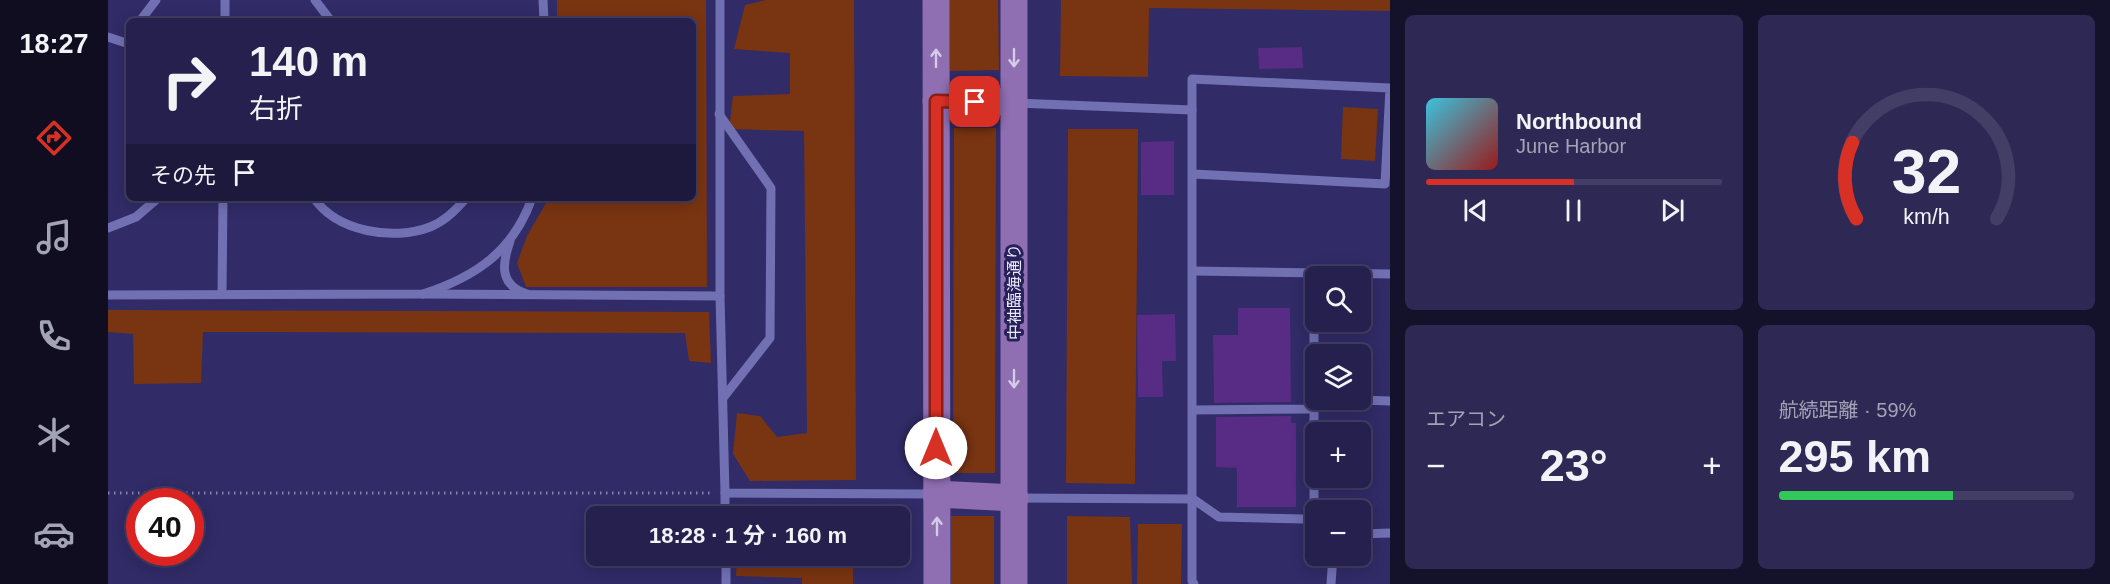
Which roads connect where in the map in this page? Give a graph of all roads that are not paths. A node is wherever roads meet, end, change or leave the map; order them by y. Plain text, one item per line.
1 (156, 0) edge
2 (225, 0) edge
3 (315, 0) edge
4 (543, 0) edge
5 (720, 0) edge
6 (936, 0) edge
7 (1014, 0) edge
8 (142, 18) edge
9 (225, 18) edge
10 (329, 18) edge
11 (544, 18) edge
12 (108, 37) edge
13 (126, 41) edge
14 (936, 101) junction
15 (1014, 102) junction
16 (1192, 110) junction
17 (718, 114) junction
18 (1192, 174) junction
19 (155, 201) edge
20 (223, 201) edge
21 (316, 201) edge
22 (464, 201) edge
23 (531, 201) edge
24 (108, 228) edge
25 (512, 237) junction
26 (1193, 271) junction
27 (1305, 273) edge
28 (1371, 274) edge
29 (1390, 274) edge
30 (222, 293) junction
31 (423, 294) junction
32 (108, 295) edge
33 (535, 296) junction
34 (720, 296) junction
35 (723, 398) junction
36 (1371, 400) edge
37 (1390, 401) edge
38 (1305, 409) edge
39 (1193, 410) junction
40 (1314, 410) edge
41 (725, 493) junction
42 (936, 494) junction
43 (1014, 498) junction
44 (1193, 499) junction
45 (1315, 500) edge
46 (725, 506) edge
47 (1305, 520) edge
48 (1390, 533) edge
49 (1371, 534) edge
50 (726, 566) edge
51 (1332, 566) edge
52 (726, 584) edge
53 (937, 584) edge
54 (1014, 584) edge
55 (1194, 584) edge
56 (1331, 584) edge

1 - 8 lane
2 - 9 lane
3 - 10 lane
4 - 11 lane
5 - 17 lane
14 -> 6 street
7 -> 15 street, 中袖臨海通り
12 - 13 lane
14 - 15 street
14 - 42 street
15 - 16 lane
15 -> 43 street, 中袖臨海通り
16 - 18 lane
16 - 18 lane
17 - 34 lane
17 - 35 lane
18 - 26 lane
19 - 24 lane
20 - 30 lane
21 - 22 lane
23 - 25 lane
25 - 31 lane
25 - 33 lane
26 - 27 lane
26 - 39 lane
28 - 29 lane
30 - 31 lane
30 - 32 lane
31 - 33 lane
33 - 34 lane
34 - 35 lane
35 - 41 lane
36 - 37 lane
38 - 39 lane
39 - 44 lane
40 - 45 lane
41 - 42 lane
41 - 46 lane
42 - 43 street
53 -> 42 street
43 - 44 lane
43 - 54 street, 中袖臨海通り
44 - 47 lane
44 - 55 lane
48 - 49 lane
50 - 52 lane
51 - 56 lane

